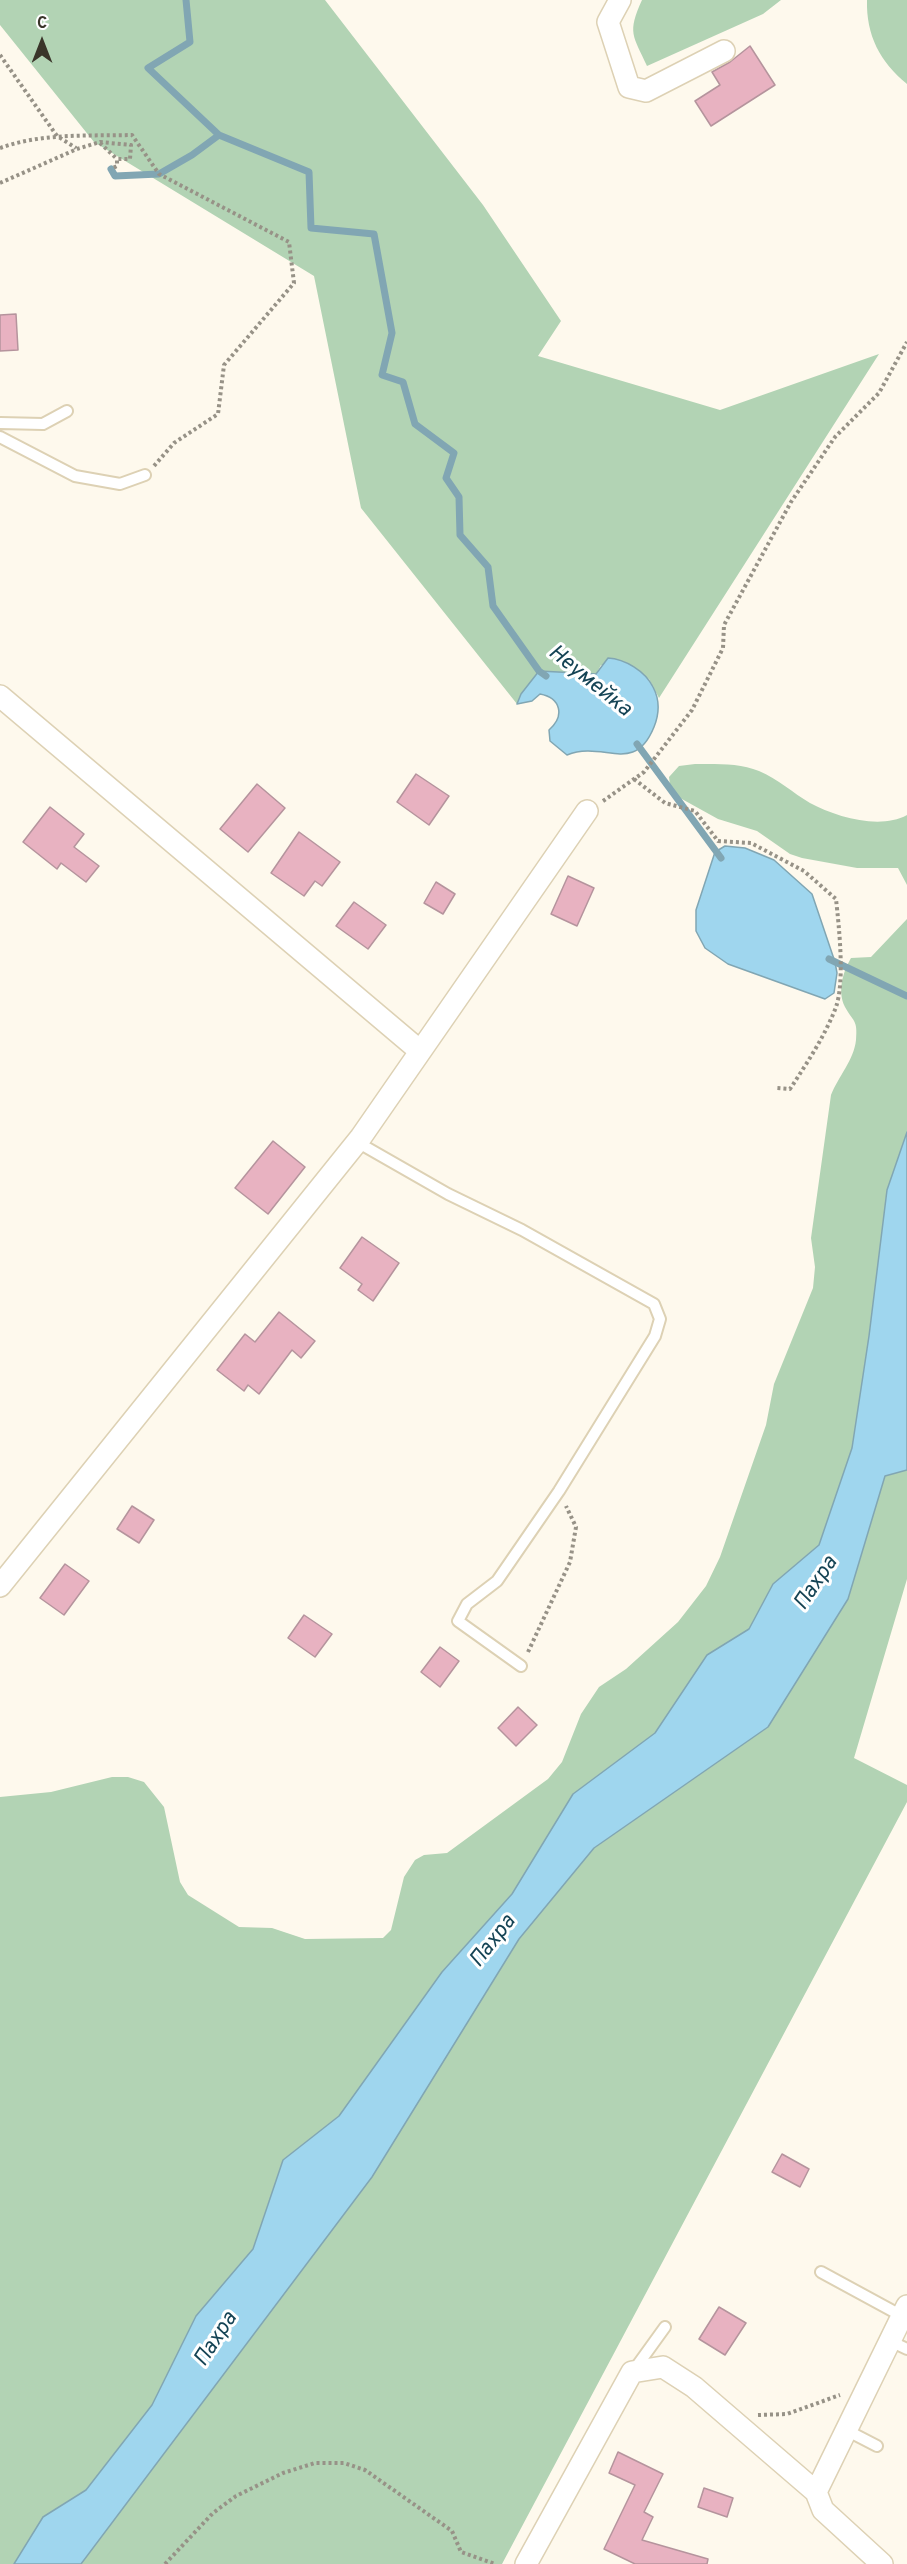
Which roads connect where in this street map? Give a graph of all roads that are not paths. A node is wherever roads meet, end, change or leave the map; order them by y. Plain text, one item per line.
1 (620, 0) edge
2 (724, 51) dead end
3 (67, 411) dead end
4 (0, 423) edge
5 (0, 437) edge
6 (145, 475) road end
7 (0, 696) edge
8 (587, 812) road end
9 (420, 1051) junction
10 (357, 1142) junction
11 (0, 1586) edge
12 (521, 1666) road end
13 (821, 2272) dead end
14 (904, 2311) edge
15 (664, 2327) dead end
16 (898, 2345) edge
17 (632, 2372) junction
18 (846, 2430) junction
19 (877, 2446) dead end
20 (816, 2492) junction
21 (526, 2564) edge
22 (882, 2564) edge

1 - 2 street
3 - 4 lane
5 - 6 lane
7 - 9 street
8 - 9 street
9 - 10 street
10 - 11 street
10 - 12 lane
13 - 14 lane
14 - 16 street
15 - 17 lane
16 - 18 street
17 - 20 street
17 - 21 street
18 - 19 lane
18 - 20 street
20 - 22 street

